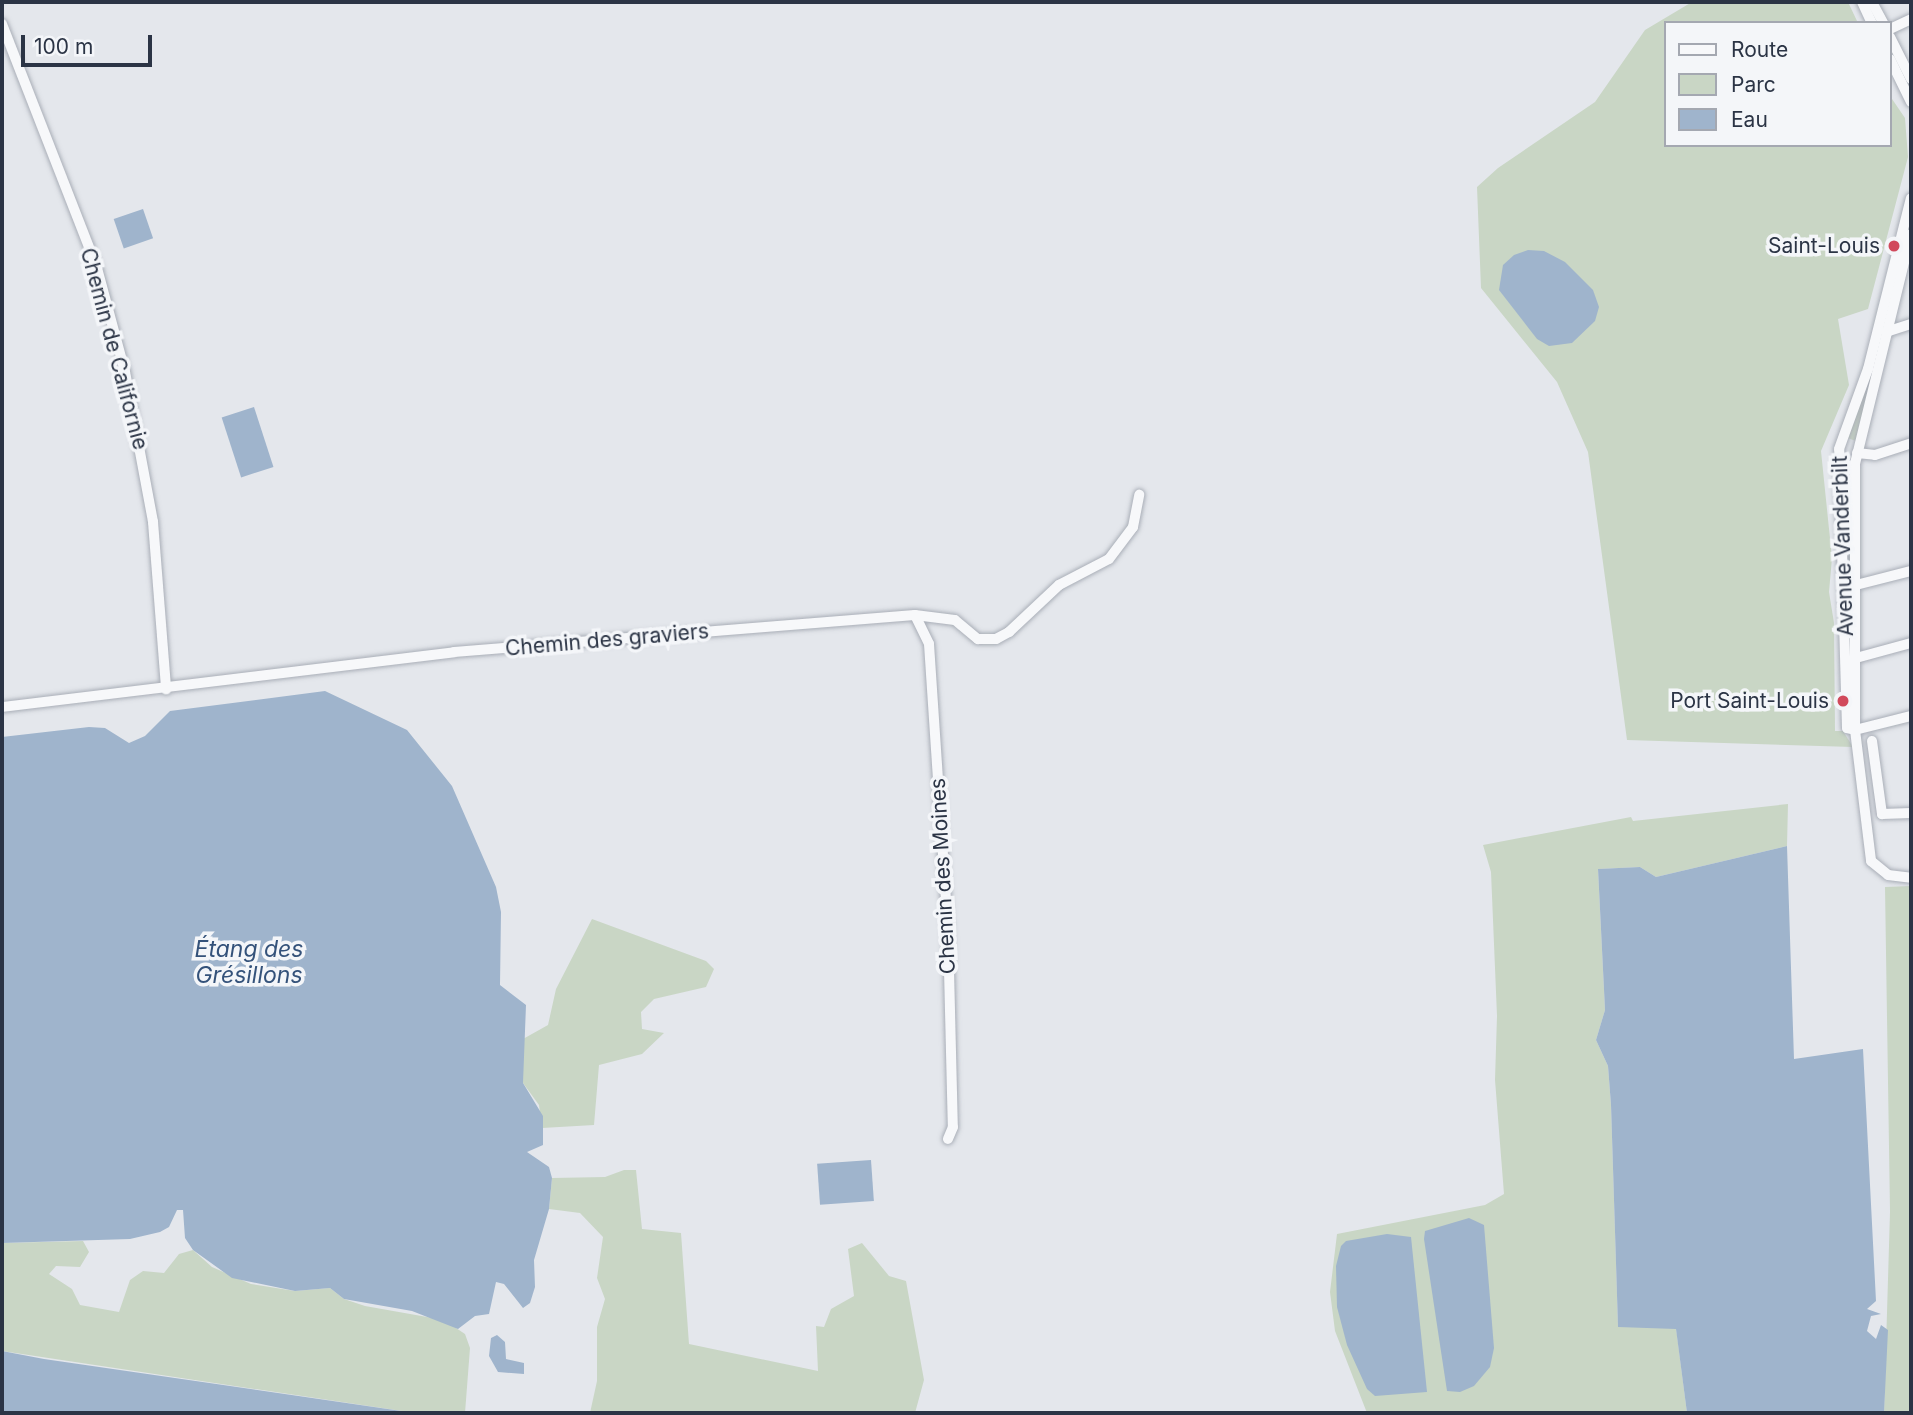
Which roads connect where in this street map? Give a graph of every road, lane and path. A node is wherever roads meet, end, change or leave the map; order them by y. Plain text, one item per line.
1 (1862, 2) edge
2 (1872, 2) edge
3 (1911, 19) edge
4 (1871, 21) edge
5 (1882, 21) edge
6 (2, 24) edge
7 (1892, 28) edge
8 (1892, 41) edge
9 (1892, 63) edge
10 (1911, 79) edge
11 (1911, 102) edge
12 (1911, 198) edge
13 (1911, 234) edge
14 (1911, 324) edge
15 (1886, 331) junction
16 (1911, 443) edge
17 (1857, 453) junction
18 (1139, 495) dead end
19 (1911, 571) edge
20 (1856, 585) junction
21 (915, 615) junction
22 (1911, 643) edge
23 (1856, 658) junction
24 (166, 689) junction
25 (2, 707) edge
26 (1911, 716) edge
27 (1855, 730) junction
28 (1872, 741) dead end
29 (1877, 780) junction
30 (1863, 781) junction
31 (1911, 813) edge
32 (1911, 878) edge
33 (948, 1139) dead end

1 - 4 street
2 - 5 street
3 - 7 street
6 - 24 street, Chemin de Californie
8 - 10 street
9 - 11 street
12 - 27 street, Avenue Vanderbilt
13 - 15 street, Avenue Vanderbilt
14 - 15 street
15 - 17 street, Avenue Vanderbilt
16 - 17 street
17 - 20 street, Avenue Vanderbilt
18 - 21 street, Chemin des graviers
19 - 20 street
20 - 23 street, Avenue Vanderbilt
21 - 24 street, Chemin des graviers
21 - 33 street, Chemin des Moines
22 - 23 street
23 - 27 street, Avenue Vanderbilt
24 - 25 street, Chemin des graviers
26 - 27 street
27 - 30 street, Avenue Vanderbilt
28 - 29 street
29 - 30 street
29 - 31 street
30 - 32 street, Avenue Vanderbilt

